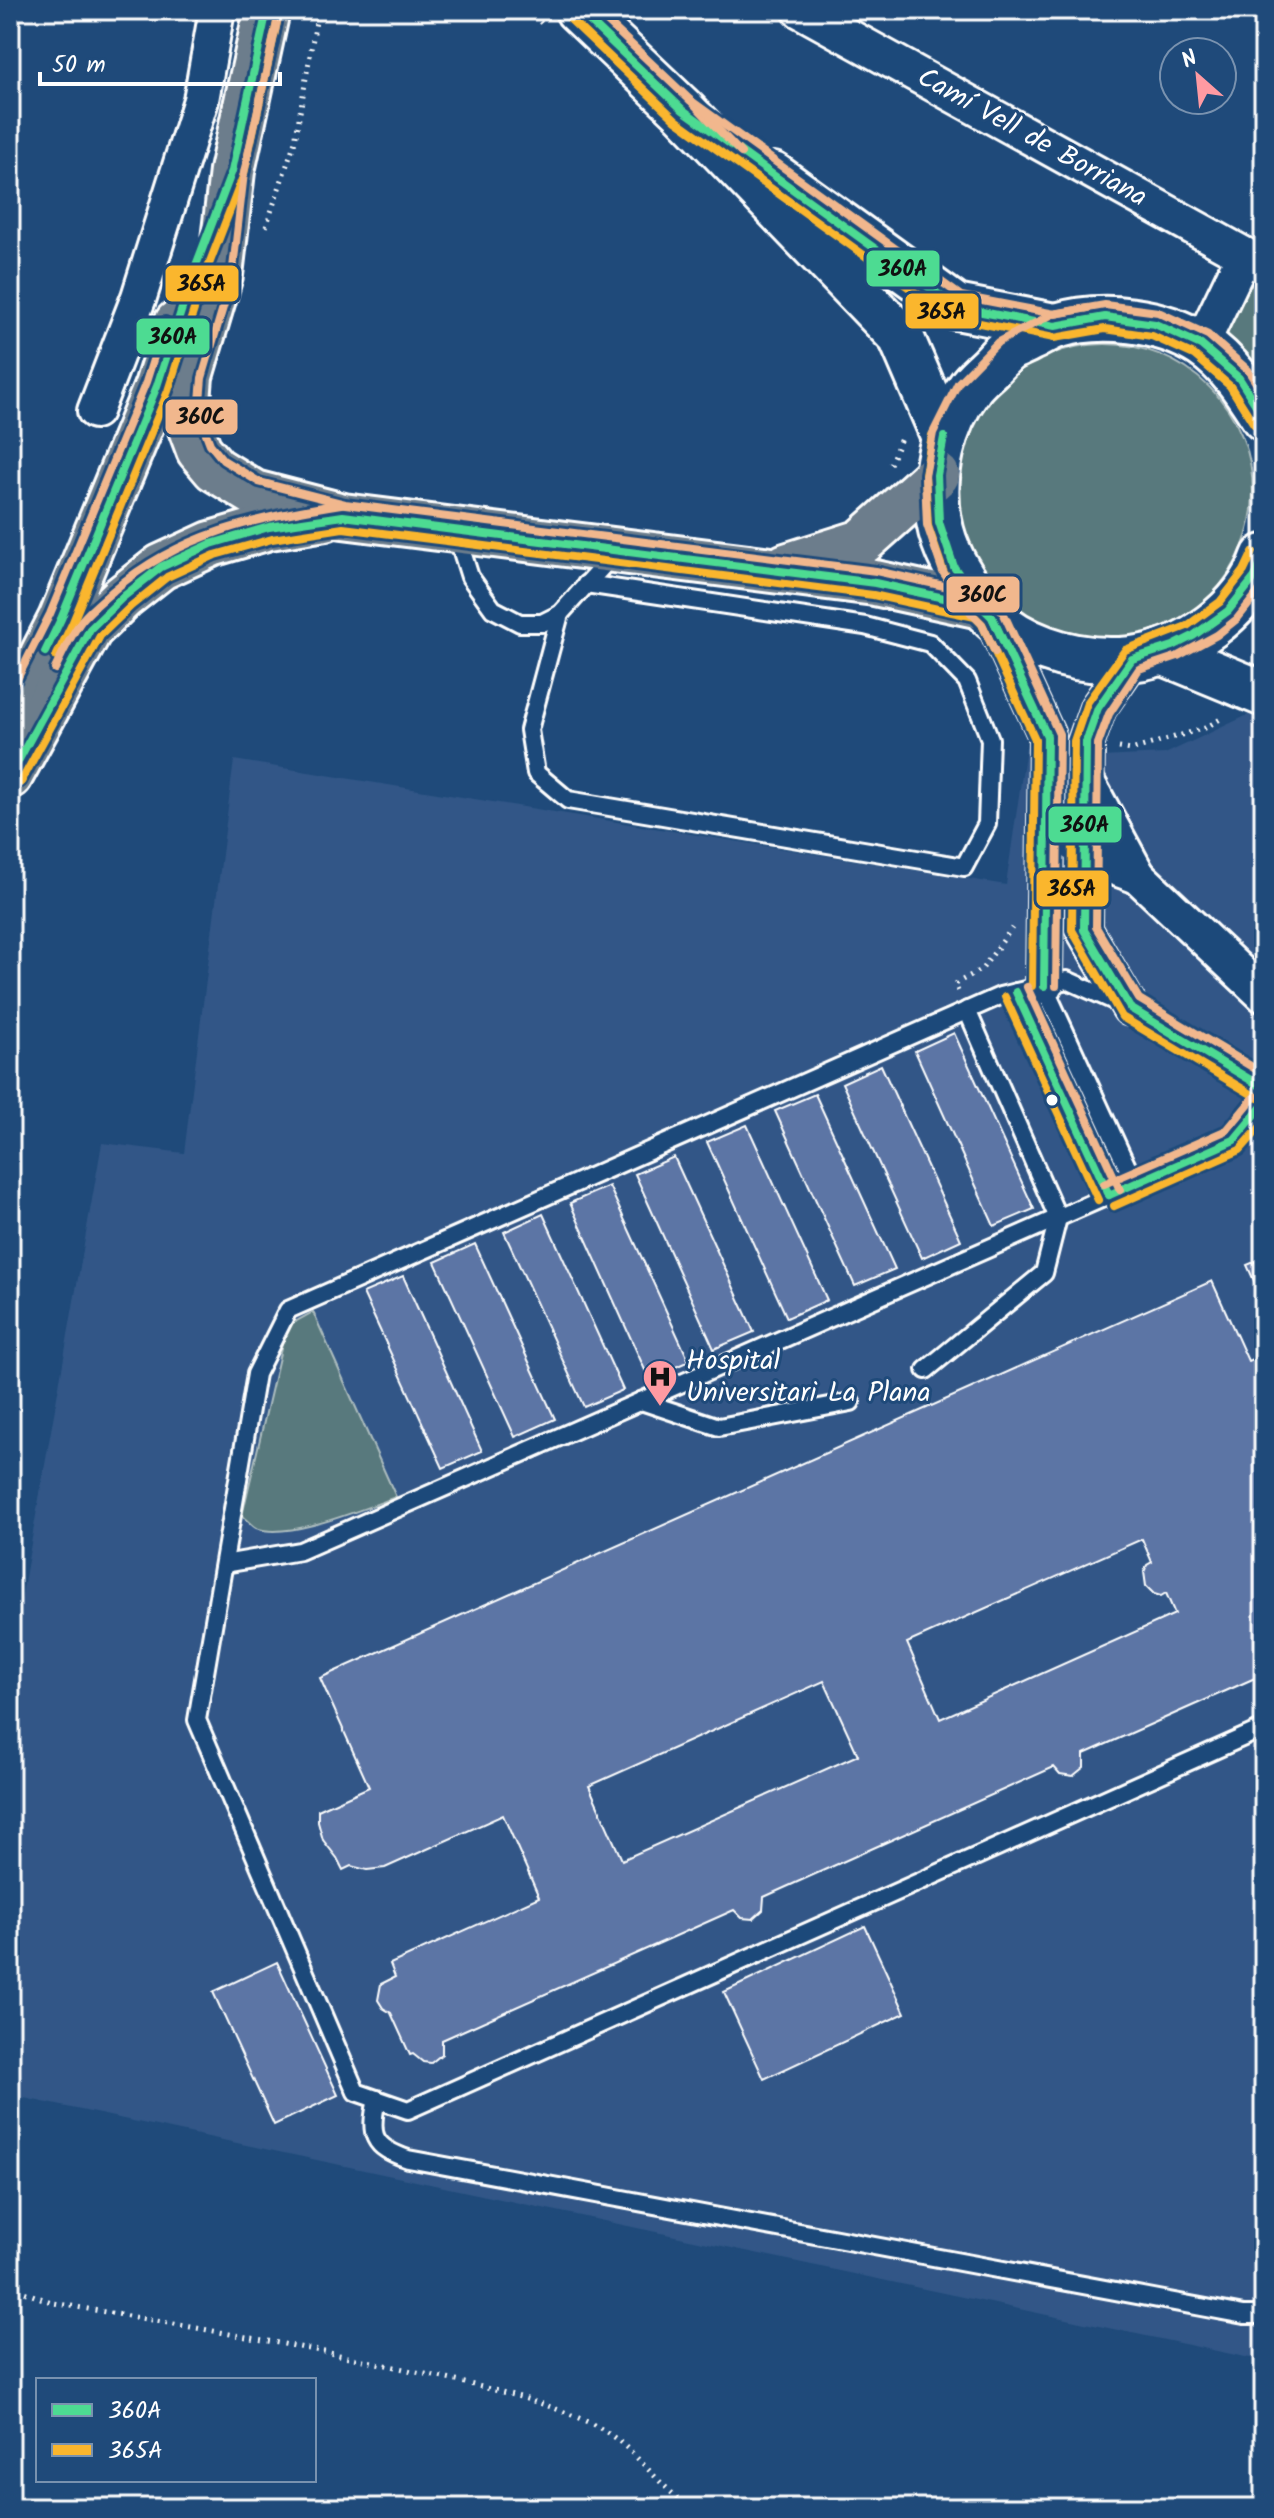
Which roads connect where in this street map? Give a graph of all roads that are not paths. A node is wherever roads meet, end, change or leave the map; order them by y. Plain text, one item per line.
1 (217, 10) edge
2 (267, 10) edge
3 (800, 10) edge
4 (566, 22) edge
5 (683, 110) junction
6 (232, 171) junction
7 (1254, 260) edge
8 (1055, 326) junction
9 (1201, 345) junction
10 (95, 411) dead end
11 (1264, 418) edge
12 (940, 456) junction
13 (343, 516) junction
14 (455, 530) junction
15 (617, 551) junction
16 (1263, 567) edge
17 (768, 571) junction
18 (586, 584) junction
19 (987, 611) junction
20 (560, 614) junction
21 (1147, 655) junction
22 (1264, 693) edge
23 (10, 719) edge
24 (1047, 736) junction
25 (10, 776) edge
26 (1086, 780) junction
27 (1085, 857) junction
28 (1138, 876) junction
29 (1030, 989) junction
30 (1264, 995) edge
31 (1130, 1008) junction
32 (967, 1010) junction
33 (1264, 1088) edge
34 (1264, 1104) edge
35 (1135, 1184) junction
36 (1109, 1195) junction
37 (1058, 1218) junction
38 (926, 1370) dead end
39 (641, 1401) junction
40 (851, 1402) dead end
41 (224, 1564) junction
42 (1264, 1728) edge
43 (377, 2099) junction
44 (1264, 2315) edge

1 - 10 street
2 - 6 highway
3 - 7 street, Camí Vell de Borriana
4 - 5 main road
5 - 8 main road
5 - 12 main road
6 - 13 highway
6 - 23 highway
7 - 9 street
8 - 9 main road
8 - 12 main road
9 - 11 main road
12 - 17 highway
12 - 19 main road
13 - 14 highway
13 - 25 highway
14 - 15 highway
14 - 20 lane
15 - 17 highway
15 - 18 lane
16 - 21 main road
17 - 19 highway
18 - 20 lane
18 - 20 lane
19 - 21 main road
19 - 24 street
21 - 22 main road
21 - 26 street
24 - 27 street
24 - 29 street
26 - 27 street
26 - 28 street
27 - 28 street
27 - 31 street
28 - 30 street
29 - 31 lane
29 - 32 lane
29 - 35 lane
29 - 36 lane
31 - 33 lane
32 - 37 lane
32 - 41 lane
34 - 35 lane
35 - 36 lane
36 - 37 lane
37 - 38 lane
37 - 39 lane
39 - 40 lane
39 - 41 lane
41 - 43 lane
42 - 43 lane
43 - 44 lane

